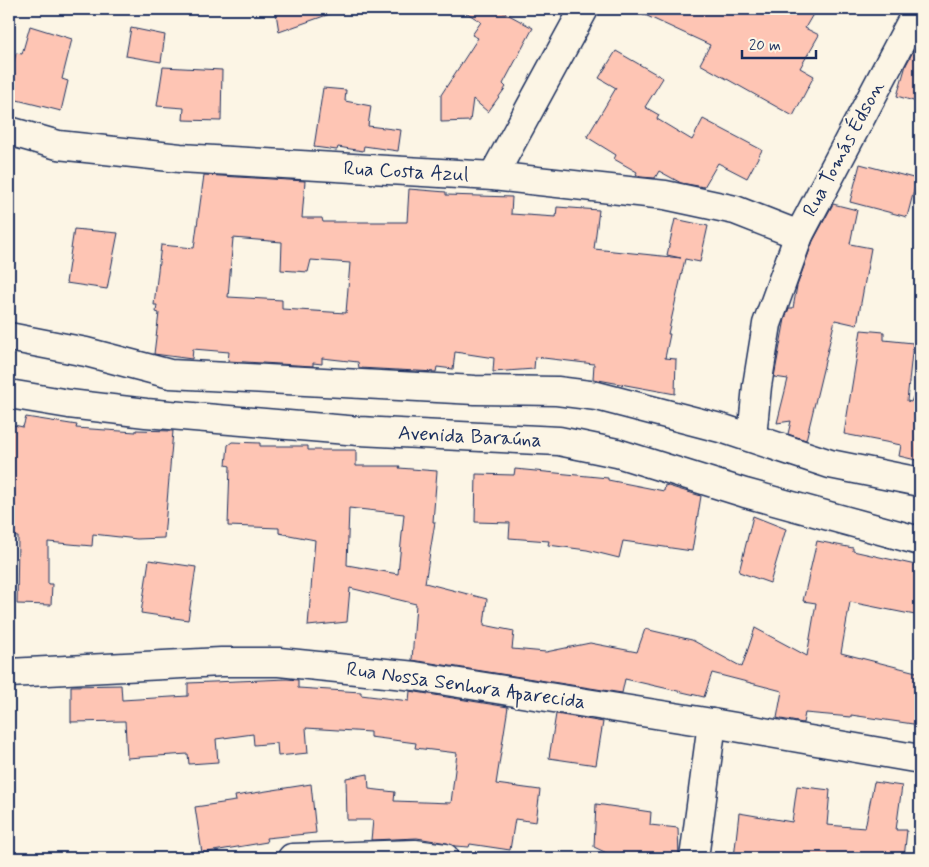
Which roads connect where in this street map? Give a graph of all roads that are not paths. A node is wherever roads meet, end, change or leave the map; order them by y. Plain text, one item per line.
1 (584, 9) edge
2 (918, 9) edge
3 (9, 131) edge
4 (493, 176) junction
5 (798, 236) junction
6 (9, 337) edge
7 (9, 394) edge
8 (752, 436) junction
9 (920, 482) edge
10 (920, 541) edge
11 (9, 673) edge
12 (712, 723) junction
13 (920, 759) edge
14 (292, 858) edge
15 (444, 858) edge
16 (694, 858) edge

1 - 4 street
2 - 5 street, Rua Tomás Édson
3 - 4 street, Rua Costa Azul
4 - 5 street, Rua Costa Azul
5 - 8 street, Rua Tomás Édson
6 - 8 street
7 - 10 street, Avenida Baraúna
8 - 9 street
11 - 12 street, Rua Nossa Senhora Aparecida
12 - 13 street, Rua Nossa Senhora Aparecida
12 - 16 street
14 - 15 street

